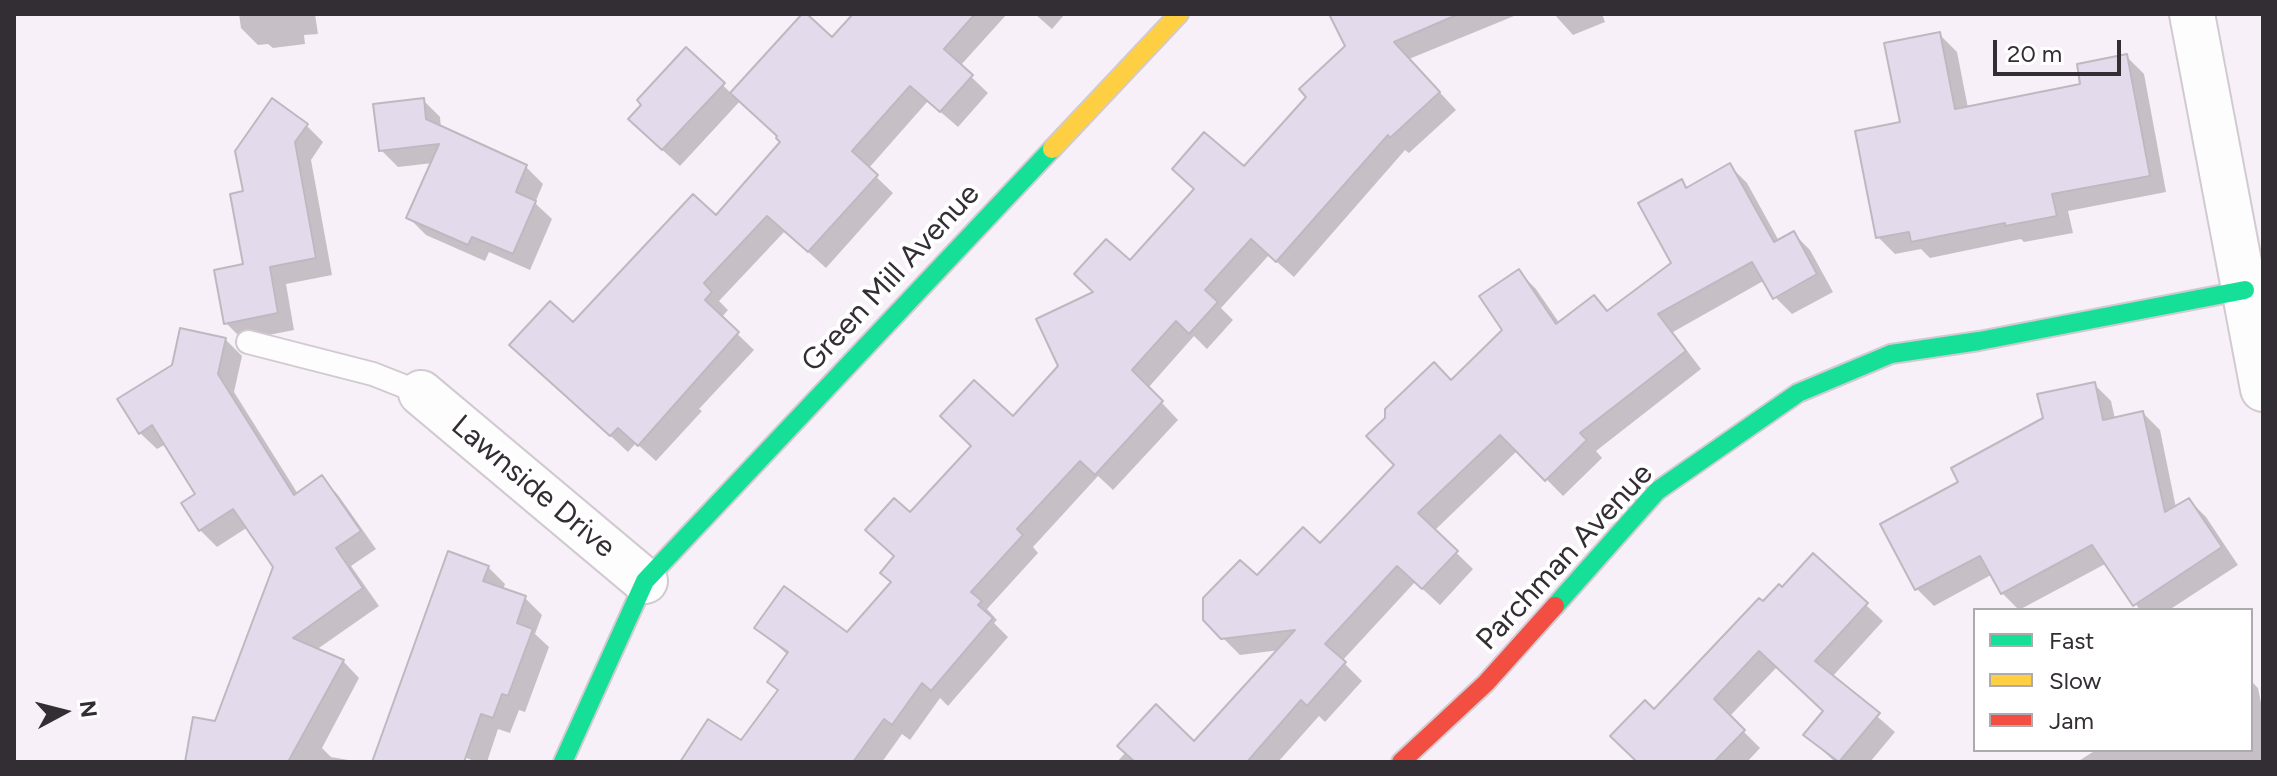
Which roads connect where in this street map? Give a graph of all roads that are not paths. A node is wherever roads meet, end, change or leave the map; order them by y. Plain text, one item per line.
1 (1179, 14) edge
2 (2192, 14) edge
3 (2245, 290) junction
4 (248, 342) dead end
5 (2262, 380) edge
6 (421, 393) joint
7 (645, 581) junction
8 (563, 762) edge
9 (1401, 762) edge

1 - 7 street, Green Mill Avenue
2 - 3 street
3 - 5 street
3 - 9 street, Parchman Avenue
4 - 6 lane
6 - 7 street, Lawnside Drive
7 - 8 street, Green Mill Avenue

